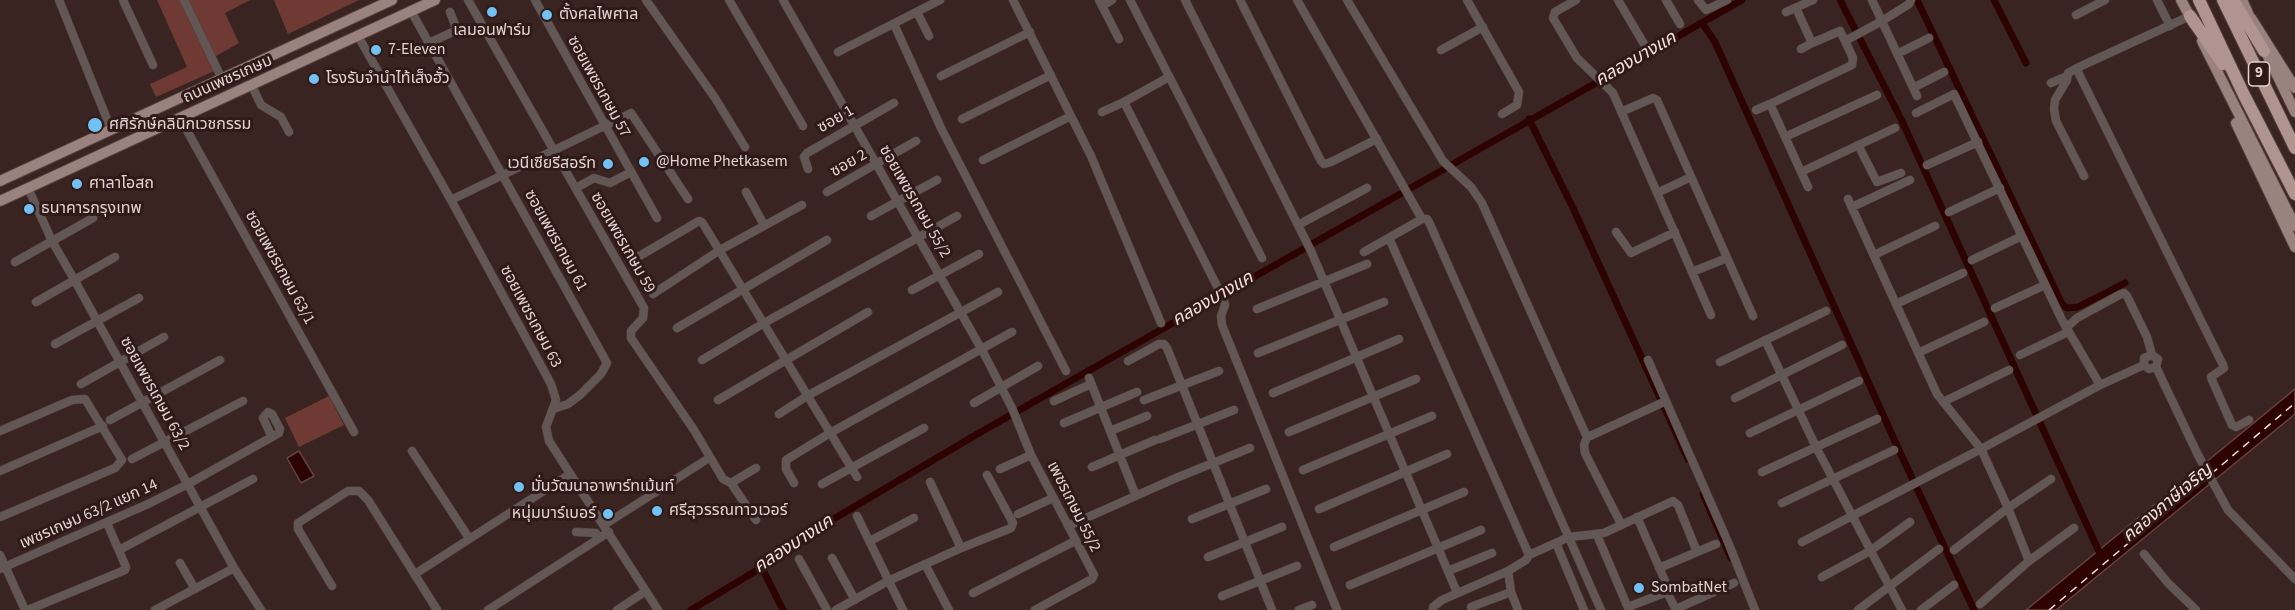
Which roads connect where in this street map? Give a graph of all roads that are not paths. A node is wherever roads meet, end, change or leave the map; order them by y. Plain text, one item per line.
1 (59, 0) edge
2 (123, 0) edge
3 (184, 0) edge
4 (392, 0) edge
5 (435, 0) edge
6 (468, 0) edge
7 (535, 0) edge
8 (646, 0) edge
9 (729, 0) edge
10 (783, 0) edge
11 (940, 0) edge
12 (1014, 0) edge
13 (1112, 0) edge
14 (1130, 0) edge
15 (1185, 0) edge
16 (1240, 0) edge
17 (1297, 0) edge
18 (1347, 0) edge
19 (1467, 0) edge
20 (1576, 0) edge
21 (1618, 0) edge
22 (1666, 0) edge
23 (1698, 0) edge
24 (1727, 0) edge
25 (1814, 0) edge
26 (1872, 0) edge
27 (1911, 0) edge
28 (2105, 0) edge
29 (2157, 0) edge
30 (2181, 0) edge
31 (2199, 0) edge
32 (2223, 0) edge
33 (2233, 0) edge
34 (2242, 0) edge
35 (378, 3) edge
36 (1100, 3) edge
37 (1796, 8) junction
38 (411, 11) junction
39 (450, 12) dead end
40 (917, 12) junction
41 (1786, 12) dead end
42 (2076, 15) dead end
43 (2249, 15) junction
44 (2190, 16) junction
45 (1882, 21) junction
46 (894, 24) junction
47 (1680, 24) dead end
48 (2170, 26) junction
49 (1483, 27) junction
50 (1030, 32) junction
51 (358, 36) junction
52 (929, 36) dead end
53 (1929, 38) dead end
54 (1119, 39) dead end
55 (1847, 39) junction
56 (429, 43) junction
57 (1644, 44) dead end
58 (1812, 44) junction
59 (1801, 49) dead end
60 (1441, 50) dead end
61 (2264, 51) junction
62 (838, 52) dead end
63 (1897, 54) junction
64 (153, 65) dead end
65 (2079, 67) junction
66 (2215, 67) junction
67 (1944, 72) dead end
68 (1051, 75) junction
69 (941, 76) dead end
70 (2067, 76) junction
71 (1169, 77) junction
72 (222, 79) junction
73 (2051, 83) dead end
74 (2294, 85) edge
75 (252, 86) junction
76 (1913, 88) junction
77 (1877, 95) dead end
78 (2244, 95) junction
79 (1917, 96) dead end
80 (894, 102) dead end
81 (1124, 102) junction
82 (1770, 104) junction
83 (1756, 110) dead end
84 (1102, 112) dead end
85 (1621, 112) junction
86 (1916, 112) dead end
87 (2295, 112) edge
88 (1502, 114) dead end
89 (1071, 116) junction
90 (180, 118) junction
91 (962, 119) dead end
92 (855, 125) junction
93 (803, 126) dead end
94 (605, 128) junction
95 (1894, 128) dead end
96 (108, 130) junction
97 (289, 132) dead end
98 (1785, 137) junction
99 (1377, 139) junction
100 (916, 141) dead end
101 (1978, 142) junction
102 (1858, 145) junction
103 (745, 147) dead end
104 (2295, 148) edge
105 (111, 149) junction
106 (554, 152) junction
107 (983, 160) dead end
108 (877, 163) junction
109 (1927, 165) dead end
110 (808, 169) dead end
111 (631, 172) junction
112 (1801, 172) junction
113 (1902, 173) dead end
114 (502, 176) junction
115 (2084, 176) dead end
116 (1691, 177) junction
117 (937, 180) dead end
118 (1910, 180) dead end
119 (0, 181) edge
120 (1808, 187) dead end
121 (28, 188) junction
122 (576, 188) junction
123 (1367, 188) dead end
124 (2000, 188) junction
125 (746, 192) dead end
126 (827, 192) dead end
127 (1657, 193) junction
128 (2295, 194) edge
129 (688, 199) dead end
130 (1848, 199) dead end
131 (451, 200) junction
132 (0, 201) edge
133 (899, 201) junction
134 (802, 205) dead end
135 (1852, 207) junction
136 (1949, 212) dead end
137 (871, 216) dead end
138 (957, 216) dead end
139 (93, 218) dead end
140 (657, 218) dead end
141 (1422, 219) junction
142 (764, 225) junction
143 (1298, 225) junction
144 (1935, 226) dead end
145 (2295, 226) edge
146 (1616, 232) dead end
147 (1675, 232) junction
148 (2022, 236) junction
149 (919, 237) junction
150 (1389, 238) junction
151 (827, 240) dead end
152 (52, 241) junction
153 (2295, 247) edge
154 (720, 250) junction
155 (1364, 252) dead end
156 (979, 254) dead end
157 (1874, 255) junction
158 (115, 257) dead end
159 (1262, 258) dead end
160 (1727, 258) junction
161 (1972, 260) dead end
162 (631, 261) dead end
163 (15, 262) dead end
164 (1367, 264) dead end
165 (1692, 272) junction
166 (1963, 273) dead end
167 (941, 275) junction
168 (75, 281) junction
169 (1324, 281) junction
170 (2045, 285) junction
171 (743, 288) junction
172 (912, 290) dead end
173 (998, 292) dead end
174 (653, 294) dead end
175 (139, 298) dead end
176 (36, 302) dead end
177 (1384, 302) dead end
178 (1896, 304) junction
179 (1995, 308) dead end
180 (1257, 309) dead end
181 (1826, 311) dead end
182 (868, 312) dead end
183 (961, 312) junction
184 (1711, 315) dead end
185 (1753, 316) dead end
186 (1341, 320) junction
187 (98, 321) junction
188 (1984, 322) dead end
189 (764, 323) junction
190 (1161, 323) dead end
191 (677, 328) dead end
192 (2067, 330) junction
193 (1012, 332) dead end
194 (164, 337) dead end
195 (1399, 339) dead end
196 (1765, 340) junction
197 (55, 344) dead end
198 (1842, 345) dead end
199 (982, 350) junction
200 (1257, 353) dead end
201 (1918, 353) junction
202 (2152, 355) junction
203 (2020, 356) dead end
204 (1357, 357) junction
205 (220, 360) dead end
206 (702, 360) dead end
207 (786, 360) junction
208 (1648, 360) dead end
209 (121, 361) junction
210 (1128, 361) dead end
211 (1720, 362) dead end
212 (2144, 365) junction
213 (1038, 366) dead end
214 (2156, 367) junction
215 (2009, 370) dead end
216 (1066, 371) dead end
217 (1219, 371) dead end
218 (1782, 376) junction
219 (1416, 379) dead end
220 (1859, 381) dead end
221 (81, 384) dead end
222 (2100, 385) junction
223 (1182, 386) junction
224 (1002, 387) junction
225 (1137, 392) dead end
226 (1273, 393) dead end
227 (807, 396) junction
228 (1373, 397) junction
229 (1735, 398) dead end
230 (718, 400) dead end
231 (1144, 400) dead end
232 (243, 401) dead end
233 (1054, 401) dead end
234 (1666, 401) junction
235 (143, 402) junction
236 (1943, 402) junction
237 (974, 403) dead end
238 (1100, 407) junction
239 (554, 410) junction
240 (1234, 410) dead end
241 (1798, 410) junction
242 (779, 414) dead end
243 (1147, 416) dead end
244 (1432, 416) dead end
245 (1876, 419) dead end
246 (110, 420) dead end
247 (1016, 420) joint
248 (2249, 420) dead end
249 (1064, 423) dead end
250 (1197, 424) junction
251 (103, 426) junction
252 (924, 428) dead end
253 (0, 431) edge
254 (1110, 431) junction
255 (354, 432) dead end
256 (1289, 432) dead end
257 (830, 433) junction
258 (1750, 433) dead end
259 (1389, 434) junction
260 (272, 437) dead end
261 (1587, 437) junction
262 (165, 443) junction
263 (1816, 447) junction
264 (1250, 448) dead end
265 (1981, 449) junction
266 (1894, 450) dead end
267 (412, 451) dead end
268 (1031, 454) junction
269 (1447, 454) dead end
270 (1119, 455) junction
271 (709, 458) junction
272 (132, 459) dead end
273 (1213, 463) junction
274 (1092, 466) dead end
275 (756, 468) dead end
276 (851, 468) junction
277 (1000, 469) dead end
278 (1303, 470) dead end
279 (0, 471) edge
280 (1406, 472) junction
281 (1762, 472) dead end
282 (570, 474) junction
283 (987, 475) dead end
284 (856, 477) dead end
285 (253, 478) dead end
286 (1832, 479) junction
287 (2051, 479) dead end
288 (930, 482) dead end
289 (731, 483) junction
290 (794, 483) dead end
291 (188, 484) junction
292 (822, 484) dead end
293 (1266, 489) dead end
294 (1464, 492) dead end
295 (1136, 496) junction
296 (1053, 498) junction
297 (1782, 503) dead end
298 (1230, 504) junction
299 (201, 507) junction
300 (2008, 508) junction
301 (1319, 509) dead end
302 (1422, 510) junction
303 (1018, 514) dead end
304 (856, 516) dead end
305 (1851, 516) junction
306 (0, 517) edge
307 (1637, 517) junction
308 (914, 518) dead end
309 (1192, 519) dead end
310 (756, 520) dead end
311 (1910, 522) dead end
312 (107, 523) junction
313 (1621, 525) junction
314 (1068, 526) junction
315 (1282, 527) dead end
316 (607, 528) junction
317 (2074, 528) dead end
318 (1480, 530) dead end
319 (576, 532) dead end
320 (1597, 535) junction
321 (1569, 537) junction
322 (469, 538) junction
323 (600, 538) junction
324 (1075, 541) junction
325 (870, 542) junction
326 (1245, 542) junction
327 (1802, 542) dead end
328 (1556, 543) junction
329 (1716, 544) dead end
330 (1334, 547) dead end
331 (961, 548) junction
332 (1438, 548) junction
333 (1939, 549) dead end
334 (119, 550) junction
335 (1954, 550) dead end
336 (1870, 551) junction
337 (1697, 552) junction
338 (1492, 553) dead end
339 (2144, 554) dead end
340 (0, 555) edge
341 (1529, 555) junction
342 (1208, 557) dead end
343 (832, 558) dead end
344 (799, 559) dead end
345 (2029, 561) junction
346 (180, 563) dead end
347 (925, 564) junction
348 (1297, 566) dead end
349 (3, 568) edge
350 (234, 568) junction
351 (1659, 568) junction
352 (1448, 571) junction
353 (1508, 572) junction
354 (415, 574) junction
355 (1822, 577) dead end
356 (2295, 579) edge
357 (1260, 580) junction
358 (888, 582) junction
359 (1666, 583) dead end
360 (1734, 583) dead end
361 (1350, 585) dead end
362 (1954, 585) dead end
363 (332, 586) dead end
364 (1889, 586) junction
365 (195, 588) junction
366 (1456, 590) dead end
367 (646, 591) junction
368 (1511, 592) junction
369 (973, 593) dead end
370 (1222, 596) dead end
371 (855, 600) junction
372 (1980, 604) dead end
373 (1312, 605) dead end
374 (1471, 607) dead end
375 (1629, 608) edge
376 (26, 610) edge
377 (155, 610) edge
378 (261, 610) edge
379 (437, 610) edge
380 (488, 610) edge
381 (617, 610) edge
382 (658, 610) edge
383 (827, 610) edge
384 (836, 610) edge
385 (903, 610) edge
386 (949, 610) edge
387 (1035, 610) edge
388 (1272, 610) edge
389 (1299, 610) edge
390 (1337, 610) edge
391 (1433, 610) edge
392 (1518, 610) edge
393 (1584, 610) edge
394 (1601, 610) edge
395 (1676, 610) edge
396 (1755, 610) edge
397 (1858, 610) edge
398 (1902, 610) edge
399 (1921, 610) edge
400 (2196, 610) edge

1 - 96 street
2 - 64 street
3 - 72 street
4 - 35 main road, ถนนเพชรเกษม
5 - 38 main road, ถนนเพชรเกษม
6 - 106 street, ซอยเพชรเกษม 59
7 - 94 street, ซอยเพชรเกษม 57
8 - 103 street
9 - 93 street
10 - 92 street, ซอยเพชรเกษม 55/2
11 - 40 street
12 - 50 street
13 - 36 street
14 - 71 street
15 - 143 street
16 - 99 street
17 - 99 street
18 - 261 street
19 - 49 street
20 - 85 street
21 - 57 street
22 - 47 street
23 - 24 street
25 - 37 street
26 - 45 street
27 - 45 street
28 - 42 street
29 - 48 street
30 - 44 main road
31 - 78 highway, 9
32 - 104 highway, 9
33 - 61 highway
34 - 43 main road
35 - 72 main road, ถนนเพชรเกษม
36 - 54 street
37 - 41 street
37 - 58 street
38 - 51 main road, ถนนเพชรเกษม
38 - 56 street, ซอยเพชรเกษม 61
39 - 56 street
40 - 46 street
40 - 52 street
43 - 61 main road
43 - 74 main road
44 - 48 street
44 - 66 main road
44 - 78 highway
45 - 55 street
45 - 63 street
46 - 62 street
46 - 216 street
48 - 65 street
49 - 60 street
49 - 88 street
50 - 68 street
50 - 69 street
51 - 75 main road, ถนนเพชรเกษม
51 - 131 street, ซอยเพชรเกษม 63
53 - 63 street
55 - 58 street
55 - 82 street
56 - 114 street, ซอยเพชรเกษม 61
58 - 59 street
61 - 87 main road
63 - 76 street
65 - 70 street
65 - 248 street
66 - 145 main road
66 - 153 main road
67 - 76 street
68 - 89 street
68 - 91 street
70 - 73 street
70 - 115 street
71 - 81 street
71 - 159 street
72 - 96 main road, ถนนเพชรเกษม
75 - 90 main road, ถนนเพชรเกษม
75 - 97 street
76 - 79 street
77 - 98 street
78 - 128 highway, 9
80 - 92 street, ซอย 1
81 - 84 street
81 - 390 street
82 - 83 street
82 - 98 street
85 - 116 street
85 - 127 street
86 - 101 street
89 - 107 street
89 - 190 street
90 - 105 main road, ถนนเพชรเกษม
90 - 255 street, ซอยเพชรเกษม 63/1
92 - 108 street, ซอยเพชรเกษม 55/2
92 - 110 street, ซอย 1
94 - 106 street
94 - 111 street, ซอยเพชรเกษม 57
94 - 129 street
95 - 102 street
96 - 105 main road
96 - 119 main road, ถนนเพชรเกษม
98 - 112 street
99 - 141 street
100 - 108 street, ซอย 2
101 - 109 street
101 - 124 street
102 - 112 street
102 - 113 street
105 - 121 main road, ถนนเพชรเกษม
106 - 114 street
106 - 122 street, ซอยเพชรเกษม 59
108 - 126 street, ซอย 2
108 - 133 street, ซอยเพชรเกษม 55/2
111 - 122 street
111 - 140 street, ซอยเพชรเกษม 57
112 - 120 street
114 - 131 street
114 - 239 street, ซอยเพชรเกษม 61
116 - 127 street
116 - 160 street
117 - 133 street
118 - 135 street
121 - 132 main road, ถนนเพชรเกษม
121 - 152 street, ซอยเพชรเกษม 63/2
122 - 271 street, ซอยเพชรเกษม 59
123 - 143 street
124 - 136 street
124 - 148 street
125 - 142 street
127 - 147 street
130 - 135 street
131 - 239 street, ซอยเพชรเกษม 63
133 - 137 street
133 - 149 street, ซอยเพชรเกษม 55/2
134 - 142 street
135 - 157 street
138 - 149 street
139 - 152 street
141 - 150 street
141 - 321 street
142 - 154 street
143 - 169 street
144 - 157 street
146 - 147 street
147 - 165 street
148 - 161 street
148 - 170 street
149 - 167 street, ซอยเพชรเกษม 55/2
149 - 189 street
150 - 155 street
150 - 341 street
151 - 171 street
152 - 163 street
152 - 168 street, ซอยเพชรเกษม 63/2
154 - 162 street
154 - 171 street
154 - 174 street
156 - 167 street
157 - 178 street
158 - 168 street
160 - 165 street
160 - 185 street
164 - 169 street
165 - 184 street
166 - 178 street
167 - 172 street
167 - 183 street, ซอยเพชรเกษม 55/2
168 - 176 street
168 - 187 street, ซอยเพชรเกษม 63/2
169 - 180 street
169 - 186 street
170 - 179 street
170 - 192 street
171 - 189 street
171 - 191 street
173 - 183 street
175 - 187 street
177 - 186 street
178 - 201 street
181 - 196 street
182 - 207 street
183 - 199 street, ซอยเพชรเกษม 55/2
183 - 227 street
186 - 200 street
186 - 204 street
187 - 197 street
187 - 209 street, ซอยเพชรเกษม 63/2
188 - 201 street
189 - 206 street
189 - 207 street
192 - 202 street
192 - 203 street
192 - 222 street
193 - 199 street
194 - 209 street
195 - 204 street
196 - 211 street
196 - 218 street
198 - 218 street
199 - 224 street, ซอยเพชรเกษม 55/2
199 - 257 street
201 - 236 street
202 - 212 street
202 - 214 street
204 - 226 street
204 - 228 street
205 - 235 street
207 - 227 street
207 - 230 street
208 - 234 street
209 - 221 street
209 - 235 street, ซอยเพชรเกษม 63/2
210 - 223 street
212 - 214 street
212 - 222 street
213 - 224 street
214 - 356 street
215 - 236 street
217 - 223 street
218 - 229 street
218 - 241 street
219 - 228 street
220 - 241 street
222 - 265 street
223 - 231 street
223 - 250 street
224 - 237 street
224 - 247 street, ซอยเพชรเกษม 55/2
225 - 238 street
227 - 242 street
227 - 257 street
228 - 256 street
228 - 259 street
232 - 262 street
233 - 238 street
234 - 261 street
234 - 396 street
235 - 246 street
235 - 262 street, ซอยเพชรเกษม 63/2
236 - 265 street
238 - 249 street
238 - 254 street
239 - 282 street, ซอยเพชรเกษม 63
240 - 250 street
241 - 258 street
241 - 263 street
243 - 254 street
244 - 259 street
245 - 263 street
247 - 268 street, เพชรเกษม 55/2
250 - 270 street
250 - 273 street
251 - 253 street
251 - 279 street
251 - 306 street
252 - 276 street
254 - 270 street
257 - 276 street
257 - 290 street
259 - 278 street
259 - 280 street
260 - 291 street, เพชรเกษม 63/2 แยก 14
261 - 313 street
262 - 272 street
262 - 291 street, ซอยเพชรเกษม 63/2
263 - 281 street
263 - 286 street
264 - 273 street
265 - 300 street
265 - 305 street
266 - 286 street
267 - 322 street
268 - 277 street
268 - 296 street, เพชรเกษม 55/2
269 - 280 street
270 - 274 street
270 - 295 street
271 - 289 street, ซอยเพชรเกษม 59
271 - 316 street
273 - 295 street
273 - 298 street
275 - 289 street
276 - 284 street
276 - 292 street
280 - 301 street
280 - 302 street
282 - 316 street, ซอยเพชรเกษม 63
282 - 322 street
283 - 331 street
285 - 299 street
286 - 297 street
286 - 305 street
287 - 300 street
288 - 331 street
289 - 310 street, ซอยเพชรเกษม 59
291 - 299 street, ซอยเพชรเกษม 63/2
291 - 312 street, เพชรเกษม 63/2 แยก 14
293 - 298 street
294 - 302 street
295 - 314 street
296 - 303 street
296 - 314 street, เพชรเกษม 55/2
298 - 309 street
298 - 326 street
299 - 334 street
299 - 350 street, ซอยเพชรเกษม 63/2
300 - 335 street
300 - 345 street
302 - 330 street
302 - 332 street
304 - 325 street
305 - 327 street
305 - 336 street
307 - 313 street
307 - 337 street
307 - 351 street
308 - 325 street
311 - 336 street
312 - 334 street
312 - 349 street, เพชรเกษม 63/2 แยก 14
313 - 320 street
314 - 324 street, เพชรเกษม 55/2
315 - 326 street
316 - 323 street
316 - 367 street, ซอยเพชรเกษม 63
317 - 345 street
318 - 332 street
319 - 323 street
320 - 321 street
320 - 375 street
321 - 328 street
321 - 394 street
322 - 354 street
323 - 380 street
324 - 369 street
324 - 387 street, เพชรเกษม 55/2
325 - 358 street
326 - 342 street
326 - 357 street
328 - 341 street
328 - 393 street
329 - 337 street
331 - 347 street
332 - 352 street
332 - 361 street
333 - 364 street
334 - 376 street
336 - 355 street
336 - 364 street
337 - 351 street
338 - 352 street
339 - 400 street
340 - 349 street
341 - 353 street
343 - 371 street
344 - 383 street
345 - 372 street
346 - 365 street
347 - 358 street
347 - 386 street
348 - 357 street
349 - 376 street
350 - 365 street
350 - 378 street, ซอยเพชรเกษม 63/2
351 - 359 street
352 - 366 street
353 - 368 street
353 - 391 street
354 - 363 street
354 - 379 street
357 - 370 street
357 - 388 street
358 - 371 street
358 - 385 street
360 - 395 street
362 - 399 street
364 - 397 street
364 - 398 street
365 - 377 street
367 - 381 street
367 - 382 street, ซอยเพชรเกษม 63
368 - 374 street
368 - 392 street
371 - 384 street
373 - 389 street
375 - 395 street

